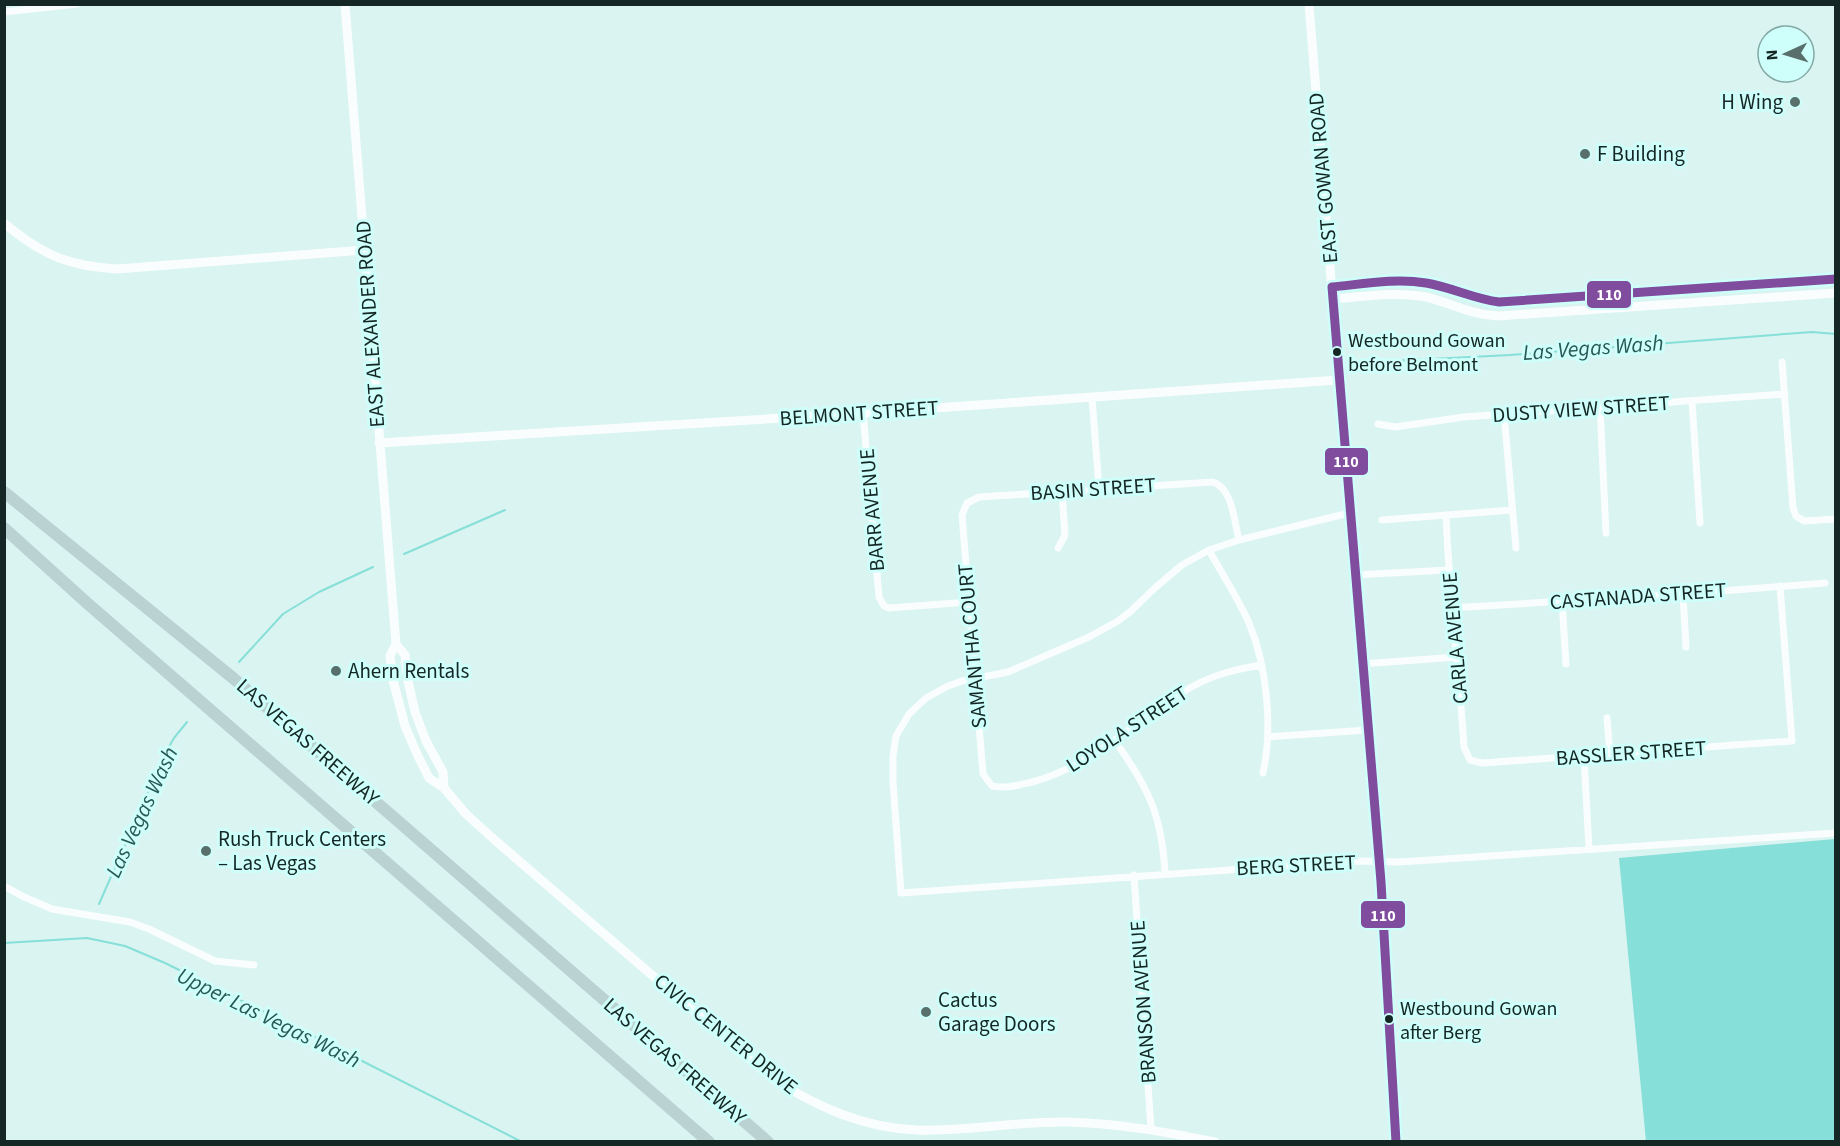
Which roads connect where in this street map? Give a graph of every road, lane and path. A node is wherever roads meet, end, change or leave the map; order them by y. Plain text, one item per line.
1 (77, 4) edge
2 (345, 4) edge
3 (1310, 4) edge
4 (4, 12) edge
5 (4, 223) edge
6 (364, 250) junction
7 (1836, 279) edge
8 (1770, 284) junction
9 (1332, 287) junction
10 (1632, 293) junction
11 (1836, 293) edge
12 (1771, 298) junction
13 (1333, 299) junction
14 (1633, 307) junction
15 (1782, 362) dead end
16 (1338, 380) junction
17 (1785, 394) junction
18 (1092, 398) junction
19 (1692, 401) junction
20 (1600, 407) junction
21 (863, 413) junction
22 (1504, 414) junction
23 (1378, 424) dead end
24 (379, 443) junction
25 (1099, 488) junction
26 (1062, 491) junction
27 (4, 492) edge
28 (968, 503) joint
29 (1512, 510) junction
30 (1349, 513) junction
31 (1446, 515) junction
32 (1836, 519) edge
33 (1382, 520) dead end
34 (1700, 524) dead end
35 (4, 528) edge
36 (1606, 533) dead end
37 (4, 538) edge
38 (1239, 540) junction
39 (1058, 548) dead end
40 (1516, 548) dead end
41 (1209, 550) junction
42 (1449, 570) junction
43 (1354, 575) junction
44 (1825, 583) dead end
45 (1780, 586) junction
46 (1683, 594) junction
47 (1562, 601) junction
48 (969, 602) junction
49 (87, 603) junction
50 (1451, 608) junction
51 (396, 644) junction
52 (1686, 647) dead end
53 (1458, 657) junction
54 (1361, 664) junction
55 (1566, 664) dead end
56 (1262, 665) junction
57 (975, 679) junction
58 (1607, 718) dead end
59 (1367, 730) junction
60 (1268, 737) junction
61 (1115, 741) junction
62 (1610, 754) junction
63 (1584, 756) junction
64 (1470, 760) joint
65 (1263, 773) dead end
66 (992, 786) joint
67 (444, 788) junction
68 (1836, 833) edge
69 (1589, 849) junction
70 (1379, 861) junction
71 (1165, 873) junction
72 (1134, 875) junction
73 (4, 886) edge
74 (254, 965) dead end
75 (1151, 1129) junction
76 (709, 1142) edge
77 (768, 1142) edge
78 (1215, 1142) edge
79 (1396, 1142) edge

1 - 4 street
2 - 6 street, EAST ALEXANDER ROAD
3 - 9 street, EAST GOWAN ROAD
5 - 6 street
6 - 24 street, EAST ALEXANDER ROAD
7 - 8 street
8 - 10 street
8 - 12 street
9 - 10 street
9 - 13 street, EAST GOWAN ROAD
10 - 14 street
11 - 12 street
12 - 14 street
13 - 14 street
13 - 16 street, EAST GOWAN ROAD
15 - 17 street
16 - 18 street, BELMONT STREET
16 - 30 street, EAST GOWAN ROAD
17 - 19 street, DUSTY VIEW STREET
17 - 32 street
18 - 21 street, BELMONT STREET
18 - 25 street
19 - 20 street, DUSTY VIEW STREET
19 - 34 street
20 - 22 street, DUSTY VIEW STREET
20 - 36 street
21 - 24 street, BELMONT STREET
21 - 48 street, BARR AVENUE
22 - 23 street, DUSTY VIEW STREET
22 - 29 street
24 - 51 street, EAST ALEXANDER ROAD
25 - 26 street, BASIN STREET
25 - 38 street, BASIN STREET
26 - 28 street, BASIN STREET
26 - 39 street
27 - 77 highway, LAS VEGAS FREEWAY
28 - 48 street, SAMANTHA COURT
29 - 31 street
29 - 40 street
30 - 38 street
30 - 43 street, EAST GOWAN ROAD
31 - 33 street
31 - 42 street, CARLA AVENUE
35 - 49 highway, LAS VEGAS FREEWAY
37 - 49 highway
38 - 41 street
41 - 56 street
41 - 57 street
42 - 43 street
42 - 50 street, CARLA AVENUE
43 - 54 street, EAST GOWAN ROAD
44 - 45 street, CASTANADA STREET
45 - 46 street, CASTANADA STREET
45 - 62 street, BASSLER STREET
46 - 47 street, CASTANADA STREET
46 - 52 street
47 - 50 street, CASTANADA STREET
47 - 55 street
48 - 57 street, SAMANTHA COURT
49 - 76 highway, LAS VEGAS FREEWAY
50 - 53 street, CARLA AVENUE
51 - 67 street, EAST ALEXANDER ROAD
51 - 67 street, EAST ALEXANDER ROAD
53 - 54 street
53 - 64 street, CARLA AVENUE
54 - 59 street, EAST GOWAN ROAD
56 - 60 street
56 - 61 street, LOYOLA STREET
57 - 66 street, SAMANTHA COURT
57 - 72 street, BERG STREET
58 - 62 street
59 - 60 street
59 - 70 street, EAST GOWAN ROAD
60 - 65 street
61 - 66 street, LOYOLA STREET
61 - 71 street
62 - 63 street, BASSLER STREET
63 - 64 street, BASSLER STREET
63 - 69 street
67 - 75 street, CIVIC CENTER DRIVE
68 - 69 street, BERG STREET
69 - 70 street, BERG STREET
70 - 71 street, BERG STREET
70 - 79 street, EAST GOWAN ROAD
71 - 72 street, BERG STREET
72 - 75 street, BRANSON AVENUE
73 - 74 street
75 - 78 street, CIVIC CENTER DRIVE

